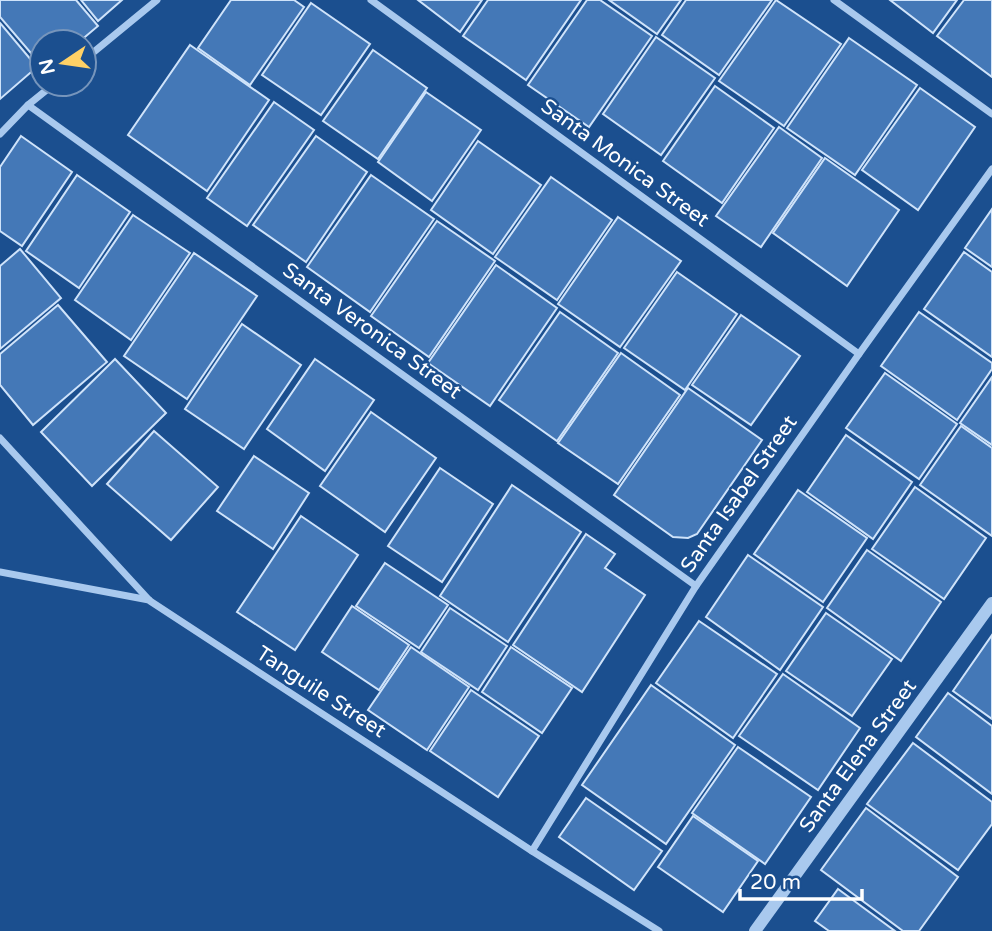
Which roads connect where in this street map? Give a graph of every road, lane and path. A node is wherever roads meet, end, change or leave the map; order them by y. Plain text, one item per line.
1 (157, 0) edge
2 (371, 0) edge
3 (834, 0) edge
4 (98, 48) edge
5 (37, 98) edge
6 (28, 105) junction
7 (992, 114) edge
8 (0, 134) edge
9 (992, 169) edge
10 (859, 354) junction
11 (0, 438) edge
12 (0, 572) edge
13 (696, 586) junction
14 (150, 601) junction
15 (992, 604) edge
16 (532, 851) junction
17 (659, 931) edge
18 (755, 931) edge

1 - 4 street
2 - 10 street, Santa Monica Street
3 - 7 street
5 - 6 street
6 - 8 street
6 - 13 street, Santa Veronica Street
9 - 10 street, Santa Isabel Street
10 - 13 street, Santa Isabel Street
11 - 14 street, Tanguile Street
12 - 14 street
13 - 16 street, Santa Isabel Street
14 - 16 street, Tanguile Street
15 - 18 street, Santa Elena Street
16 - 17 street, Tanguile Street

